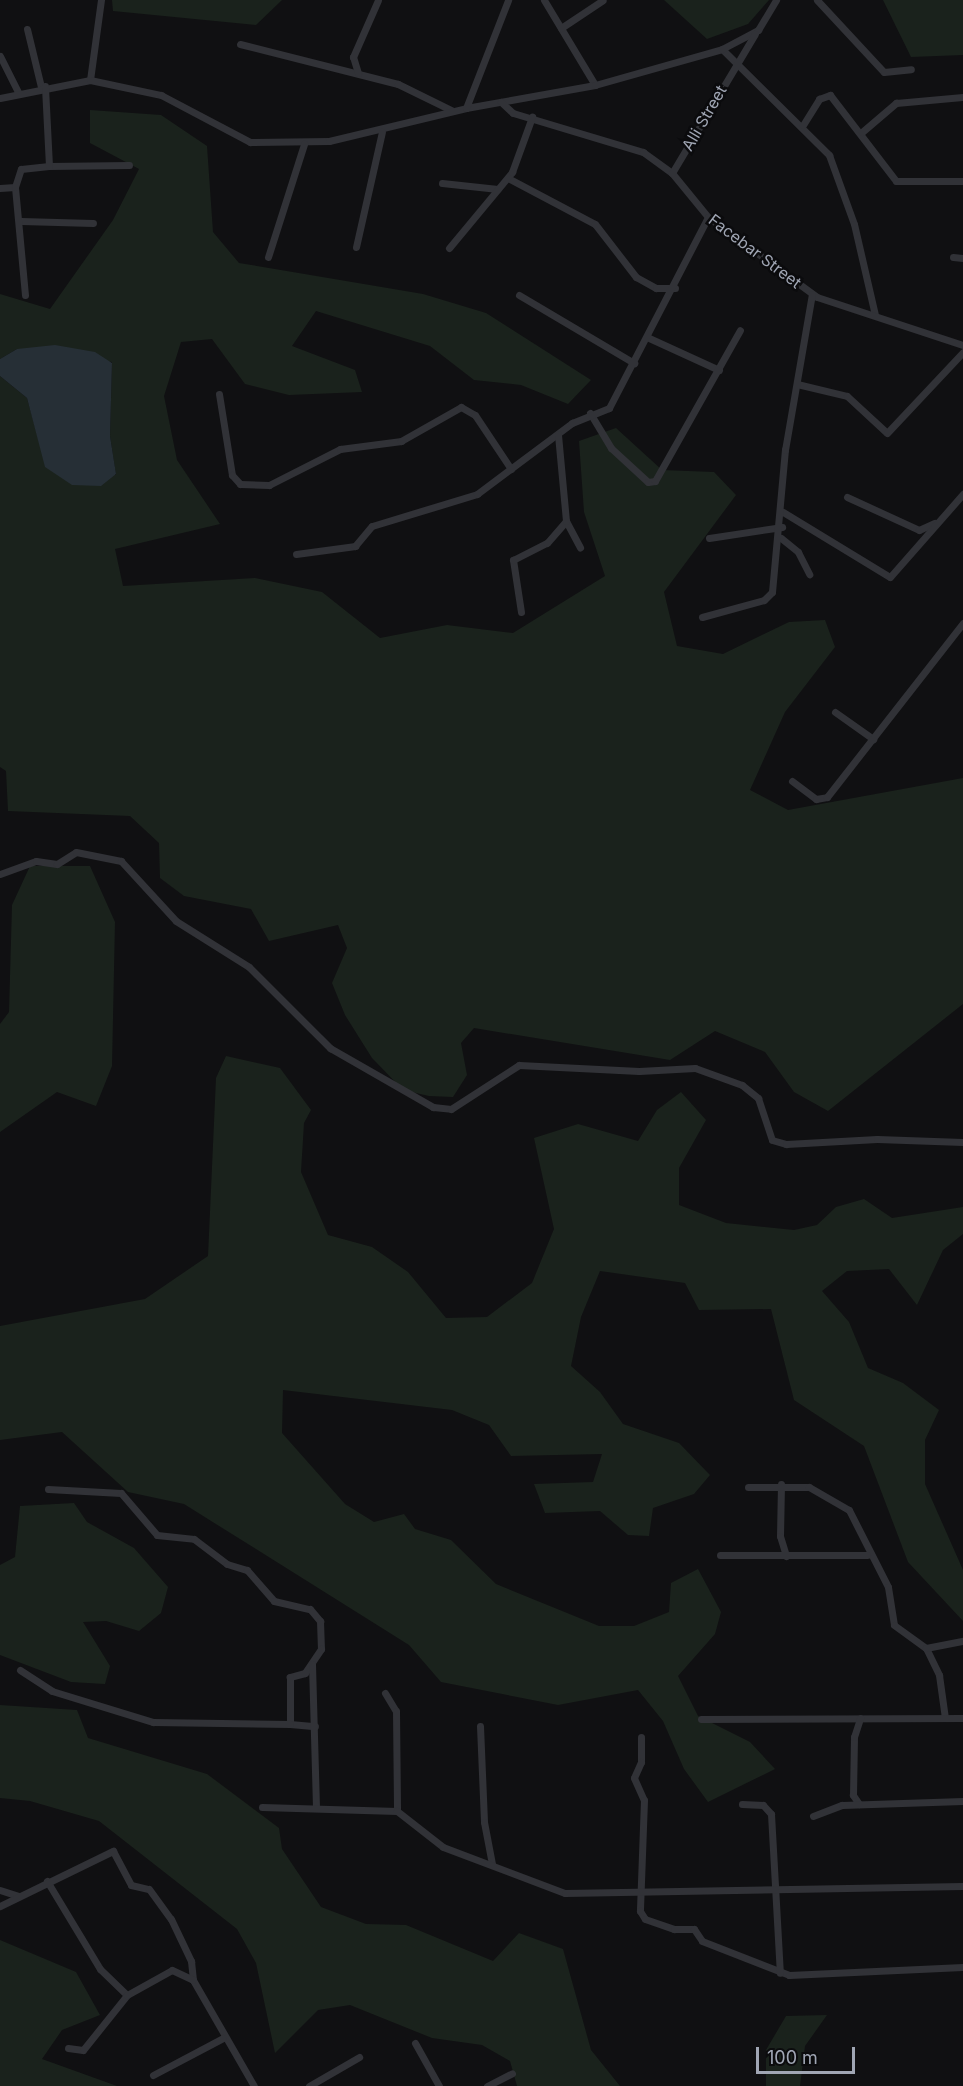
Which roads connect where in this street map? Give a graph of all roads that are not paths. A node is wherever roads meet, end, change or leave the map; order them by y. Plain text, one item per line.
1 (101, 0) edge
2 (378, 0) edge
3 (508, 0) edge
4 (544, 0) edge
5 (603, 0) edge
6 (776, 0) edge
7 (817, 0) edge
8 (561, 28) junction
9 (27, 29) dead end
10 (758, 30) junction
11 (240, 44) dead end
12 (722, 49) junction
13 (0, 56) edge
14 (736, 62) junction
15 (911, 69) dead end
16 (357, 73) junction
17 (90, 80) junction
18 (595, 85) junction
19 (43, 87) junction
20 (18, 92) junction
21 (963, 97) edge
22 (0, 98) edge
23 (501, 102) junction
24 (466, 108) junction
25 (453, 111) junction
26 (532, 117) junction
27 (803, 125) junction
28 (382, 132) junction
29 (862, 132) junction
30 (304, 144) junction
31 (129, 165) dead end
32 (49, 166) junction
33 (672, 173) junction
34 (508, 178) junction
35 (963, 181) edge
36 (441, 183) dead end
37 (15, 187) junction
38 (0, 188) edge
39 (498, 189) junction
40 (708, 217) junction
41 (21, 221) junction
42 (93, 223) dead end
43 (356, 247) dead end
44 (449, 248) dead end
45 (268, 257) dead end
46 (953, 257) dead end
47 (963, 258) edge
48 (675, 288) junction
49 (812, 294) junction
50 (25, 295) dead end
51 (519, 295) dead end
52 (875, 315) junction
53 (740, 330) dead end
54 (649, 338) junction
55 (963, 345) edge
56 (963, 352) edge
57 (634, 363) junction
58 (719, 370) junction
59 (797, 384) junction
60 (219, 394) dead end
61 (590, 413) junction
62 (558, 434) junction
63 (511, 470) junction
64 (963, 494) edge
65 (848, 497) dead end
66 (783, 512) junction
67 (566, 521) junction
68 (937, 522) junction
69 (782, 527) junction
70 (709, 538) dead end
71 (781, 538) junction
72 (580, 547) dead end
73 (296, 554) dead end
74 (809, 574) dead end
75 (520, 612) dead end
76 (702, 617) dead end
77 (963, 623) edge
78 (835, 712) dead end
79 (873, 739) junction
80 (792, 781) dead end
81 (0, 874) edge
82 (963, 1142) edge
83 (781, 1484) junction
84 (748, 1487) dead end
85 (48, 1489) dead end
86 (720, 1555) dead end
87 (867, 1555) junction
88 (786, 1556) junction
89 (963, 1641) edge
90 (926, 1648) junction
91 (312, 1664) junction
92 (20, 1670) dead end
93 (386, 1693) dead end
94 (860, 1718) junction
95 (945, 1718) junction
96 (963, 1718) edge
97 (701, 1719) dead end
98 (290, 1724) junction
99 (315, 1726) junction
100 (480, 1726) dead end
101 (641, 1737) dead end
102 (853, 1793) junction
103 (963, 1801) edge
104 (742, 1804) dead end
105 (859, 1804) junction
106 (842, 1805) junction
107 (262, 1807) dead end
108 (316, 1807) junction
109 (397, 1811) junction
110 (813, 1816) dead end
111 (492, 1864) junction
112 (47, 1881) junction
113 (963, 1886) edge
114 (773, 1889) junction
115 (0, 1890) edge
116 (642, 1892) junction
117 (18, 1896) junction
118 (0, 1906) edge
119 (963, 1966) edge
120 (780, 1973) junction
121 (193, 1980) junction
122 (127, 1995) junction
123 (223, 2038) junction
124 (415, 2043) dead end
125 (68, 2048) dead end
126 (359, 2058) dead end
127 (512, 2073) dead end
128 (153, 2075) dead end
129 (254, 2086) edge
130 (309, 2086) edge
131 (439, 2086) edge
132 (487, 2086) edge

1 - 17 street
2 - 16 street
3 - 24 street
4 - 8 street
5 - 8 street
6 - 10 street, Alli Street
7 - 15 street
8 - 18 street
9 - 19 street
10 - 12 street
10 - 14 street, Alli Street
11 - 16 street
12 - 14 street
12 - 18 street
13 - 20 street
14 - 27 street
14 - 33 street, Alli Street
16 - 25 street
17 - 19 street
17 - 30 street
18 - 23 street
19 - 20 street
19 - 32 street
20 - 22 street
21 - 29 street
23 - 24 street
23 - 26 street, Facebar Street
24 - 25 street
25 - 28 street
26 - 33 street, Facebar Street
26 - 34 street
27 - 29 street
27 - 52 street
28 - 30 street
28 - 43 street
29 - 35 street
30 - 45 street
31 - 32 street
32 - 37 street
33 - 40 street, Facebar Street
34 - 39 street
34 - 48 street
36 - 39 street
37 - 38 street
37 - 41 street
39 - 44 street
40 - 48 street
40 - 49 street, Facebar Street
41 - 42 street
41 - 50 street
46 - 47 street
48 - 54 street
49 - 52 street, Facebar Street
49 - 59 street
51 - 57 street
52 - 55 street, Facebar Street
53 - 58 street
54 - 57 street
54 - 58 street
56 - 59 street
57 - 61 street
58 - 61 street
59 - 66 street
60 - 63 street
61 - 62 street
62 - 63 street
62 - 67 street
63 - 73 street
64 - 68 street
65 - 68 street
66 - 68 street
66 - 69 street
67 - 72 street
67 - 75 street
69 - 70 street
69 - 71 street
71 - 74 street
71 - 76 street
77 - 79 street
78 - 79 street
79 - 80 street
81 - 82 street
83 - 84 street
83 - 87 street
83 - 88 street
85 - 91 street
86 - 88 street
87 - 88 street
87 - 90 street
89 - 90 street
90 - 95 street
91 - 98 street
91 - 99 street
92 - 98 street
93 - 109 street
94 - 95 street
94 - 97 street
94 - 102 street
95 - 96 street
98 - 99 street
99 - 108 street
100 - 111 street
101 - 116 street
102 - 105 street
102 - 106 street
103 - 105 street
104 - 114 street
105 - 106 street
106 - 110 street
107 - 108 street
108 - 109 street
109 - 111 street
111 - 116 street
112 - 117 street
112 - 121 street
112 - 122 street
113 - 114 street
114 - 116 street
114 - 120 street
115 - 117 street
116 - 120 street
117 - 118 street
119 - 120 street
121 - 122 street
121 - 123 street
122 - 125 street
123 - 128 street
123 - 129 street
124 - 131 street
126 - 130 street
127 - 132 street

